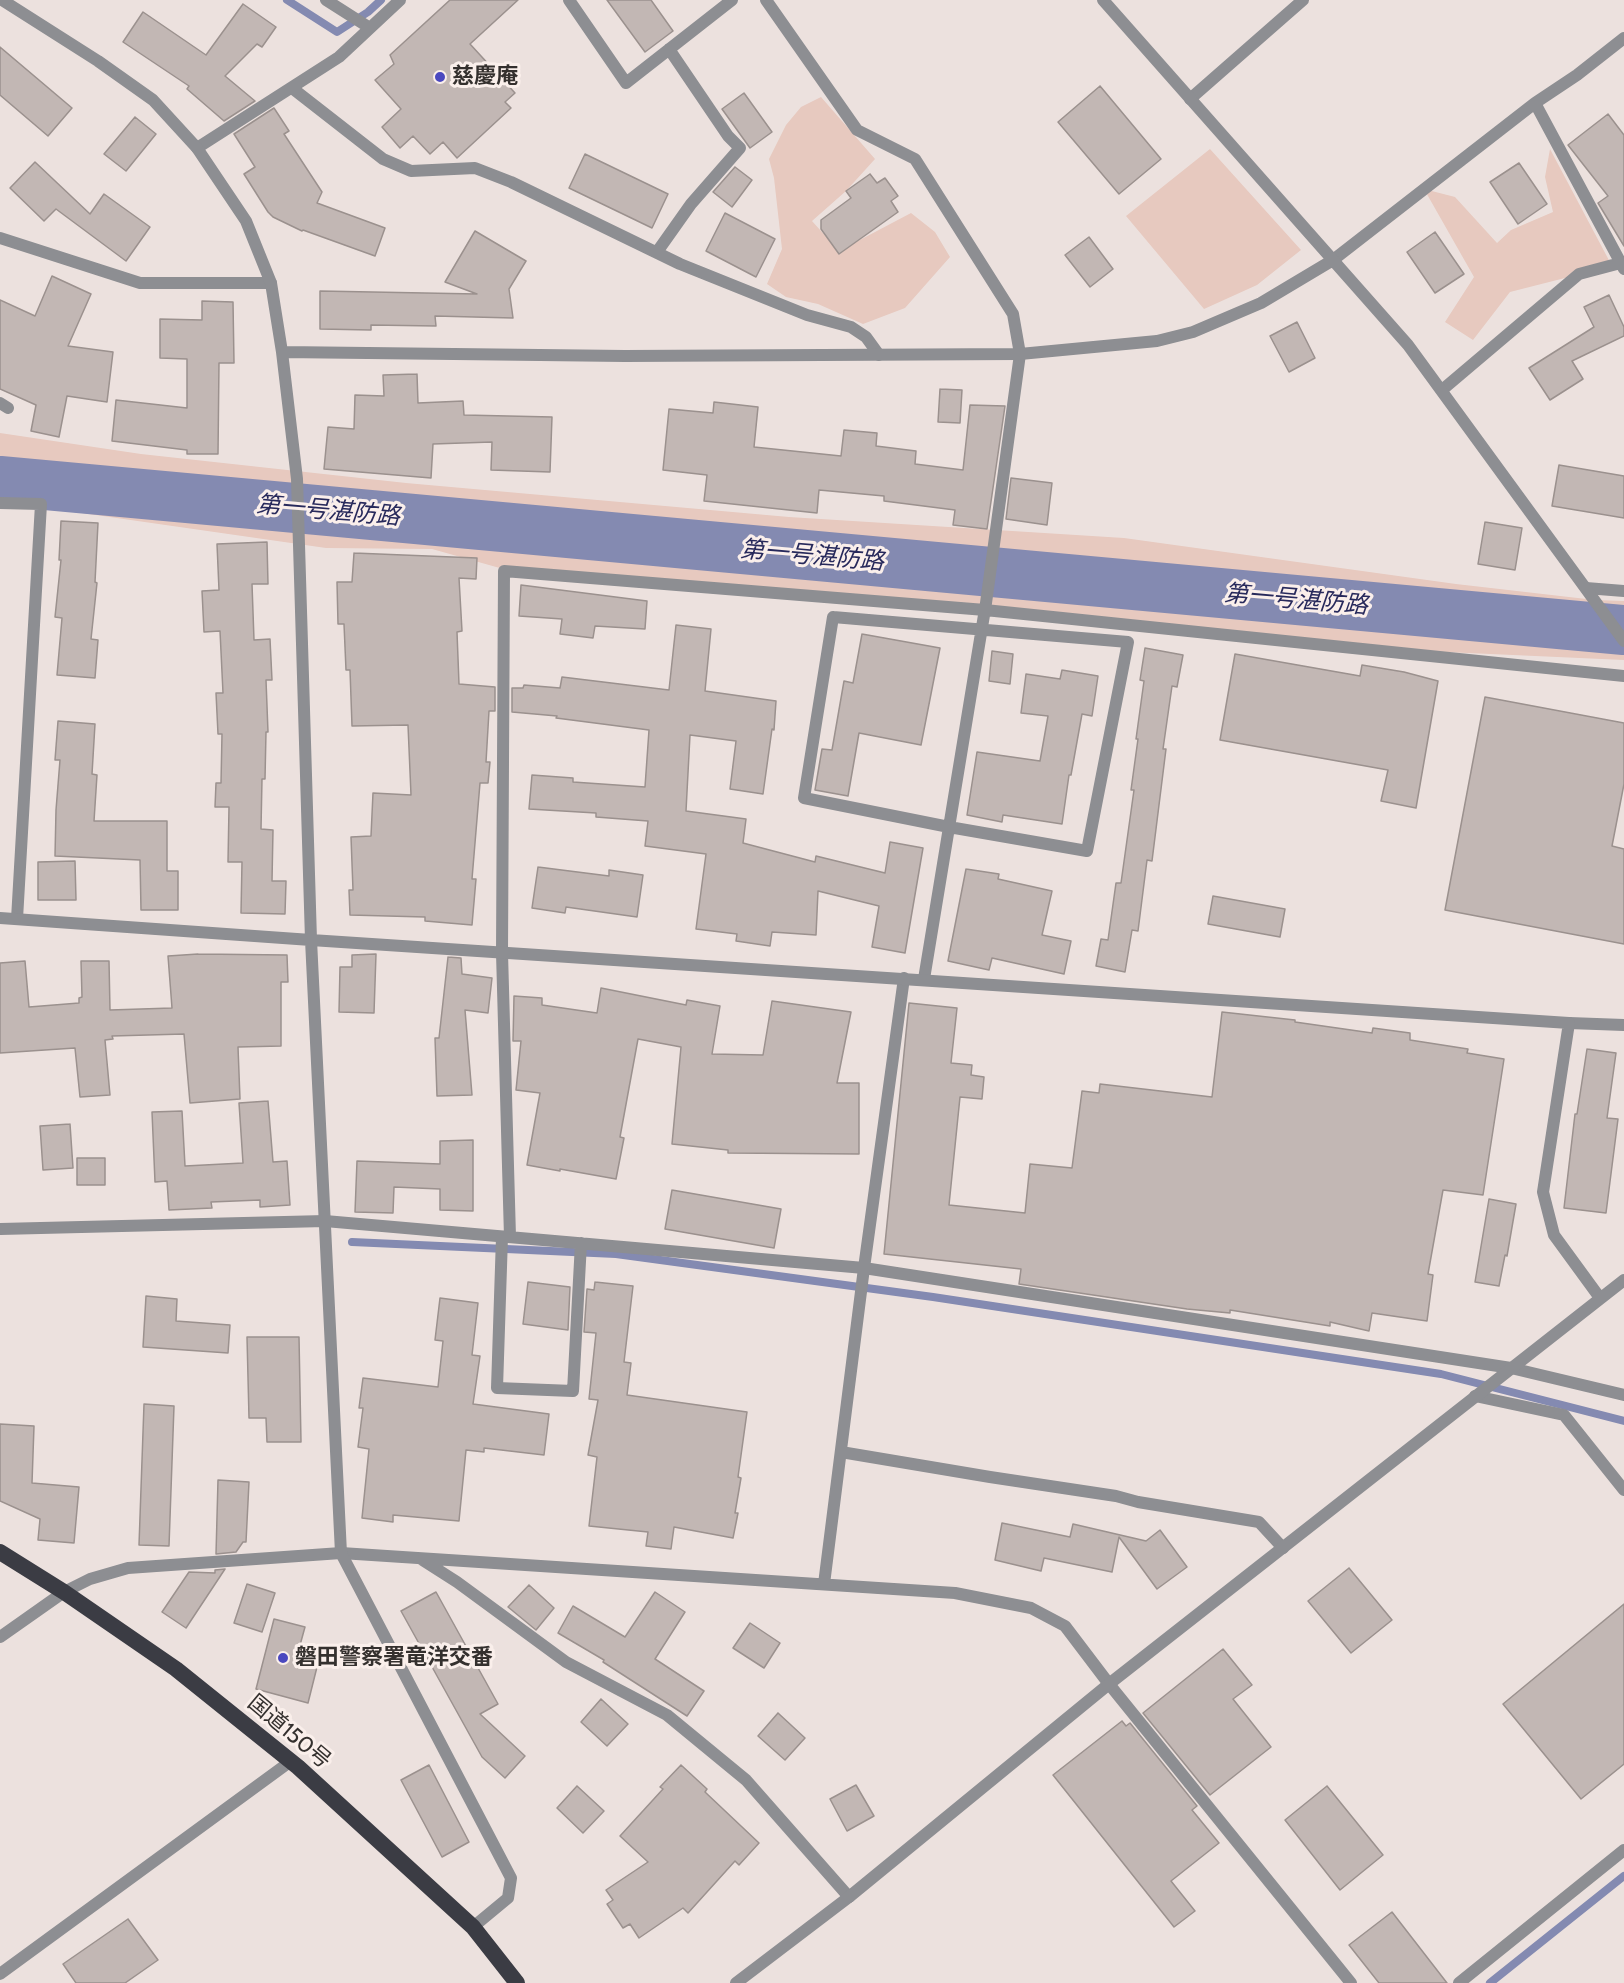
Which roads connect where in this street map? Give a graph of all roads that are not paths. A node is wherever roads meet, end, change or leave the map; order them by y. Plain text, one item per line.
1 (2, 0) edge
2 (326, 0) edge
3 (399, 0) edge
4 (569, 0) edge
5 (732, 0) edge
6 (766, 0) edge
7 (1103, 0) edge
8 (1303, 0) edge
9 (369, 27) junction
10 (1624, 38) edge
11 (669, 49) junction
12 (292, 88) junction
13 (1190, 99) junction
14 (1535, 103) junction
15 (197, 148) junction
16 (0, 238) edge
17 (657, 252) junction
18 (1333, 260) junction
19 (1623, 265) edge
20 (271, 283) junction
21 (282, 352) junction
22 (1020, 354) junction
23 (879, 355) junction
24 (1442, 390) junction
25 (0, 503) edge
26 (1586, 588) junction
27 (1624, 591) edge
28 (985, 606) junction
29 (981, 630) junction
30 (1624, 641) edge
31 (1624, 676) edge
32 (949, 827) junction
33 (0, 918) edge
34 (17, 919) junction
35 (311, 940) junction
36 (502, 952) junction
37 (904, 978) junction
38 (924, 980) junction
39 (1569, 1023) junction
40 (1624, 1025) edge
41 (325, 1221) junction
42 (0, 1229) edge
43 (505, 1238) junction
44 (581, 1244) junction
45 (864, 1269) junction
46 (1624, 1280) edge
47 (1600, 1298) junction
48 (1511, 1368) junction
49 (1624, 1395) edge
50 (1475, 1396) junction
51 (841, 1452) junction
52 (1624, 1490) edge
53 (1282, 1548) junction
54 (0, 1552) edge
55 (341, 1553) junction
56 (420, 1558) junction
57 (824, 1584) junction
58 (64, 1592) junction
59 (0, 1636) edge
60 (1109, 1684) junction
61 (291, 1761) junction
62 (1624, 1851) edge
63 (849, 1898) junction
64 (473, 1927) junction
65 (0, 1974) edge
66 (517, 1983) edge
67 (737, 1983) edge
68 (1351, 1983) edge
69 (1459, 1983) edge

1 - 15 street
2 - 9 street
3 - 9 street
4 - 11 street
5 - 11 street
6 - 22 street
7 - 13 street
8 - 13 street
9 - 12 street
10 - 14 street
11 - 17 street
12 - 15 street
12 - 17 street
13 - 18 street
14 - 18 street
14 - 19 street
15 - 20 street
16 - 20 street
17 - 23 street
18 - 22 street
18 - 24 street
19 - 24 street
20 - 21 street
21 - 23 street
21 - 35 street
22 - 23 street
22 - 28 street
24 - 26 street
25 - 34 street
26 - 27 street
26 - 30 street
28 - 29 street
28 - 31 street
28 - 36 street
29 - 32 street
29 - 32 street
29 - 32 street
32 - 38 street
33 - 34 street
34 - 35 street
35 - 36 street
35 - 41 street
36 - 37 street
36 - 43 street
37 - 38 street
37 - 45 street
38 - 39 street
39 - 40 street
39 - 47 street
41 - 42 street
41 - 43 street
41 - 55 street
43 - 44 street
43 - 44 street
44 - 45 street
45 - 48 street
45 - 51 street
46 - 47 street
47 - 48 street
48 - 49 street
48 - 50 street
50 - 52 street
50 - 53 street
51 - 53 street
51 - 57 street
53 - 60 street
54 - 58 highway, 国道150号
55 - 56 street
55 - 58 street
55 - 64 street
56 - 57 street
56 - 63 street
57 - 60 street
58 - 59 street
58 - 61 highway, 国道150号
60 - 63 street
60 - 68 street
61 - 64 highway, 国道150号
61 - 65 street
62 - 69 street
63 - 67 street
64 - 66 highway, 国道150号

